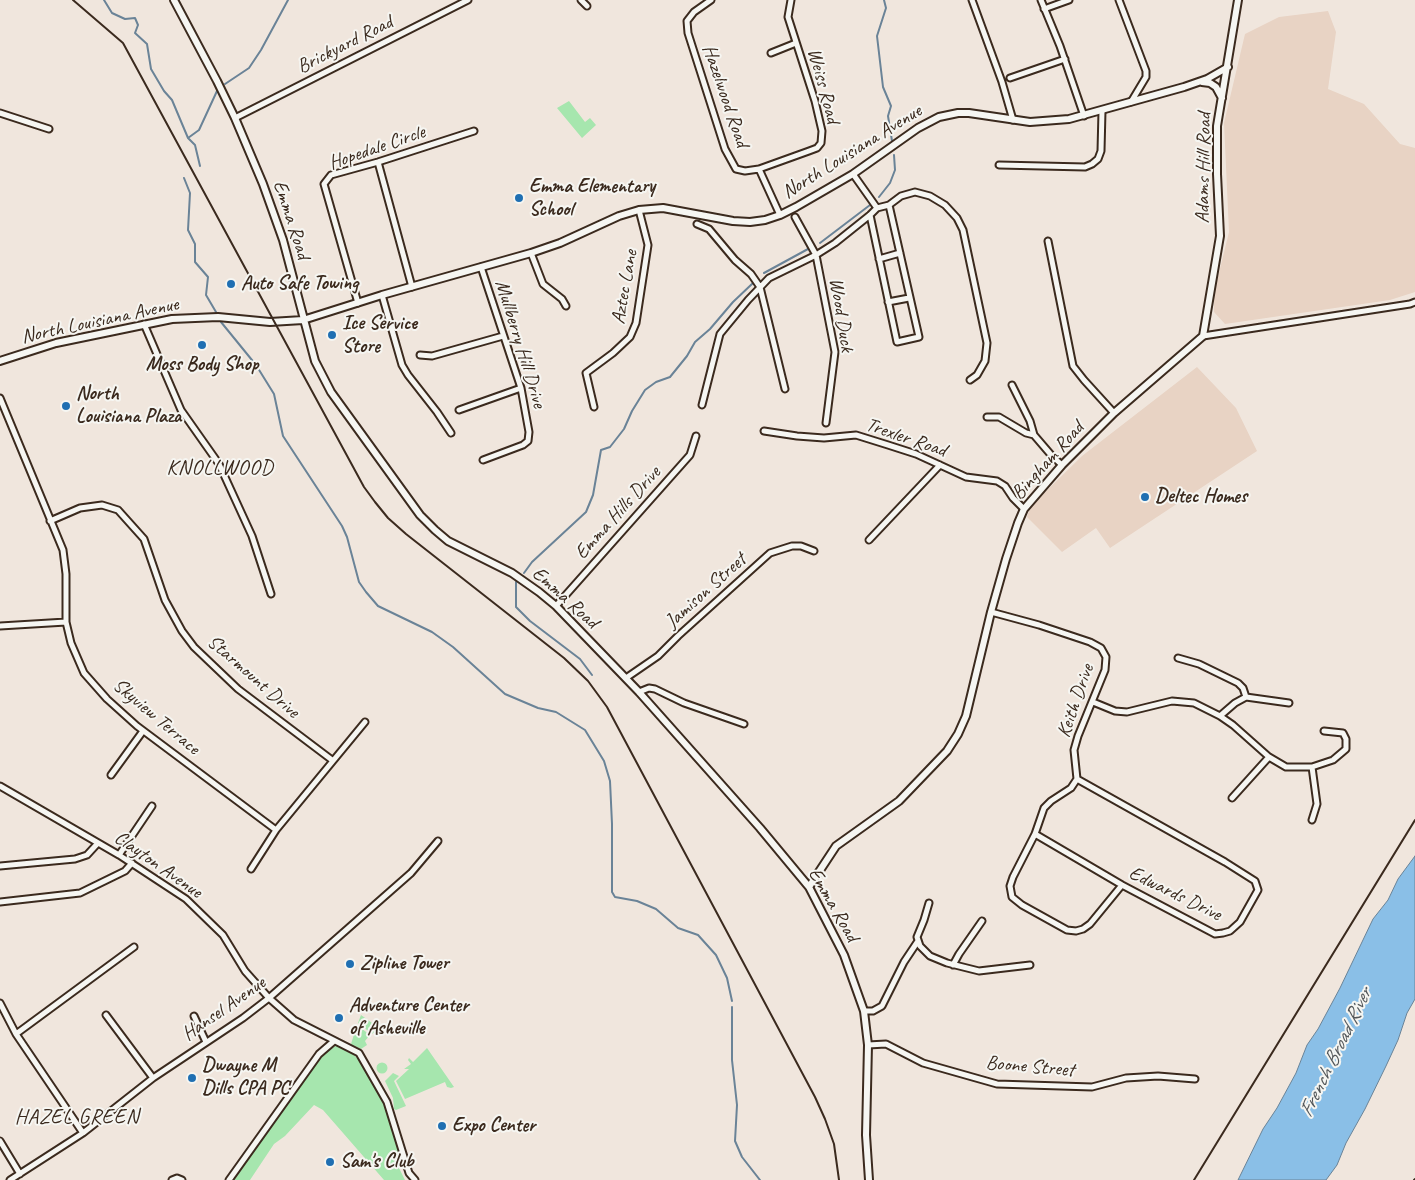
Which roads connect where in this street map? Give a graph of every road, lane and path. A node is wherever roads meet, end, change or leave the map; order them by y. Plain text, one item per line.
1 (174, 0) edge
2 (468, 0) edge
3 (581, 0) edge
4 (712, 0) edge
5 (792, 0) edge
6 (972, 0) edge
7 (1041, 0) edge
8 (1069, 0) edge
9 (1119, 0) edge
10 (1238, 0) edge
11 (587, 6) dead end
12 (1044, 9) junction
13 (796, 43) junction
14 (771, 53) dead end
15 (1065, 59) junction
16 (1228, 66) junction
17 (1010, 78) dead end
18 (1194, 84) junction
19 (1222, 99) junction
20 (1131, 102) junction
21 (1102, 110) junction
22 (0, 113) edge
23 (1084, 116) junction
24 (235, 118) junction
25 (1013, 120) junction
26 (49, 129) dead end
27 (474, 131) dead end
28 (378, 162) junction
29 (1000, 165) dead end
30 (758, 169) junction
31 (853, 174) junction
32 (889, 205) junction
33 (877, 208) junction
34 (639, 210) junction
35 (780, 215) junction
36 (870, 215) junction
37 (795, 218) dead end
38 (696, 224) dead end
39 (1048, 241) dead end
40 (531, 253) junction
41 (900, 253) junction
42 (816, 255) junction
43 (879, 259) junction
44 (482, 267) junction
45 (412, 287) junction
46 (760, 287) junction
47 (382, 294) junction
48 (909, 298) junction
49 (888, 302) junction
50 (1415, 302) edge
51 (358, 303) junction
52 (566, 306) dead end
53 (303, 320) junction
54 (144, 324) junction
55 (503, 336) junction
56 (1203, 336) junction
57 (420, 355) dead end
58 (0, 361) edge
59 (970, 380) dead end
60 (1012, 385) dead end
61 (521, 388) junction
62 (785, 389) dead end
63 (0, 398) edge
64 (702, 405) dead end
65 (594, 408) dead end
66 (459, 410) dead end
67 (1114, 413) junction
68 (987, 418) dead end
69 (826, 423) dead end
70 (764, 431) dead end
71 (452, 434) dead end
72 (1034, 435) junction
73 (696, 436) dead end
74 (483, 460) dead end
75 (940, 465) junction
76 (1062, 465) junction
77 (1024, 509) junction
78 (50, 521) junction
79 (869, 540) dead end
80 (814, 551) dead end
81 (271, 594) dead end
82 (556, 606) junction
83 (991, 612) junction
84 (66, 622) junction
85 (0, 626) edge
86 (1178, 658) dead end
87 (626, 678) junction
88 (639, 692) junction
89 (1246, 697) junction
90 (1093, 702) junction
91 (1290, 703) dead end
92 (1220, 716) junction
93 (365, 722) dead end
94 (744, 724) dead end
95 (144, 731) junction
96 (1324, 731) dead end
97 (1268, 757) junction
98 (332, 760) junction
99 (1312, 767) junction
100 (111, 775) dead end
101 (1077, 779) junction
102 (0, 786) edge
103 (1232, 798) dead end
104 (152, 806) dead end
105 (1312, 820) dead end
106 (276, 830) junction
107 (1035, 834) junction
108 (438, 841) dead end
109 (98, 843) junction
110 (119, 855) junction
111 (132, 863) junction
112 (0, 866) edge
113 (251, 869) dead end
114 (1122, 885) junction
115 (809, 887) junction
116 (0, 902) edge
117 (929, 903) dead end
118 (982, 921) dead end
119 (918, 941) junction
120 (134, 947) dead end
121 (954, 965) junction
122 (1030, 965) dead end
123 (269, 998) junction
124 (0, 1004) edge
125 (864, 1011) junction
126 (106, 1015) dead end
127 (194, 1016) dead end
128 (16, 1034) junction
129 (334, 1041) junction
130 (206, 1042) junction
131 (868, 1044) junction
132 (154, 1078) junction
133 (1195, 1079) dead end
134 (83, 1133) junction
135 (0, 1141) edge
136 (20, 1174) junction
137 (10, 1180) edge
138 (172, 1180) edge
139 (182, 1180) edge
140 (229, 1180) edge
141 (415, 1180) edge
142 (869, 1180) edge

1 - 24 street, Emma Road
2 - 24 street, Brickyard Road
3 - 11 street
4 - 30 street, Hazelwood Road
5 - 13 street, Weiss Road
6 - 25 street
7 - 12 street
8 - 12 street
9 - 20 street
10 - 16 street, Adams Hill Road
12 - 15 street
13 - 14 street
13 - 30 street, Weiss Road
15 - 17 street
15 - 23 street
16 - 18 street, North Louisiana Avenue
16 - 19 street, Adams Hill Road
18 - 19 street
18 - 20 street, North Louisiana Avenue
19 - 56 street, Adams Hill Road
20 - 21 street, North Louisiana Avenue
21 - 23 street, North Louisiana Avenue
21 - 29 street
22 - 26 street
23 - 25 street, North Louisiana Avenue
24 - 53 street, Emma Road
25 - 31 street, North Louisiana Avenue
27 - 28 street, Hopedale Circle
28 - 45 street
28 - 51 street, Hopedale Circle
30 - 35 street, Hazelwood Road
31 - 33 street
31 - 35 street, North Louisiana Avenue
32 - 33 street
32 - 41 street
32 - 59 street
33 - 36 street
34 - 35 street, North Louisiana Avenue
34 - 40 street, North Louisiana Avenue
34 - 65 street, Aztec Lane
36 - 42 street
36 - 43 street
37 - 42 street, Wood Duck
38 - 46 street
39 - 67 street
40 - 44 street, North Louisiana Avenue
40 - 52 street
41 - 43 street
41 - 48 street
42 - 46 street
42 - 69 street, Wood Duck
43 - 49 street
44 - 45 street, North Louisiana Avenue
44 - 55 street, Mullberry Hill Drive
45 - 47 street, North Louisiana Avenue
46 - 62 street
46 - 64 street
47 - 51 street, North Louisiana Avenue
47 - 71 street
48 - 49 street
48 - 49 street
50 - 56 street
51 - 53 street, North Louisiana Avenue
53 - 54 street, North Louisiana Avenue
53 - 82 street, Emma Road
54 - 58 street, North Louisiana Avenue
54 - 81 street
55 - 57 street
55 - 61 street, Mullberry Hill Drive
56 - 67 street, Bingham Road
60 - 72 street
61 - 66 street
61 - 74 street, Mullberry Hill Drive
63 - 78 street, Skyview Terrace
67 - 76 street, Bingham Road
68 - 72 street
70 - 75 street, Trexler Road
72 - 76 street
73 - 82 street, Emma Hills Drive
75 - 77 street, Trexler Road
75 - 79 street
76 - 77 street, Bingham Road
77 - 83 street, Bingham Road
78 - 84 street, Skyview Terrace
78 - 98 street, Starmount Drive
80 - 87 street, Jamison Street
82 - 87 street, Emma Road
83 - 90 street, Keith Drive
83 - 115 street, Bingham Road
84 - 85 street
84 - 95 street, Skyview Terrace
86 - 89 street
87 - 88 street, Emma Road
88 - 94 street
88 - 115 street, Emma Road
89 - 91 street
89 - 92 street
90 - 92 street
90 - 101 street, Keith Drive
92 - 97 street
93 - 98 street
95 - 100 street
95 - 106 street, Skyview Terrace
96 - 99 street
97 - 99 street
97 - 103 street
98 - 106 street
99 - 105 street
101 - 107 street
101 - 114 street, Edwards Drive
102 - 109 street, Clayton Avenue
104 - 110 street
106 - 113 street
107 - 114 street, Edwards Drive
107 - 114 street
108 - 123 street, Hansel Avenue
109 - 110 street, Clayton Avenue
109 - 112 street
110 - 111 street, Clayton Avenue
111 - 116 street
111 - 123 street, Clayton Avenue
115 - 125 street, Emma Road
117 - 119 street
118 - 121 street
119 - 121 street
119 - 125 street
120 - 128 street
121 - 122 street
123 - 129 street, Clayton Avenue
123 - 130 street, Hansel Avenue
124 - 128 street
125 - 131 street, Emma Road
126 - 132 street
127 - 130 street
128 - 134 street
129 - 140 street
129 - 141 street, Clayton Avenue
130 - 132 street, Hansel Avenue
131 - 133 street, Boone Street
131 - 142 street, Emma Road
132 - 134 street, Hansel Avenue
134 - 136 street, Hansel Avenue
135 - 136 street
136 - 137 street, Hansel Avenue
138 - 139 street

